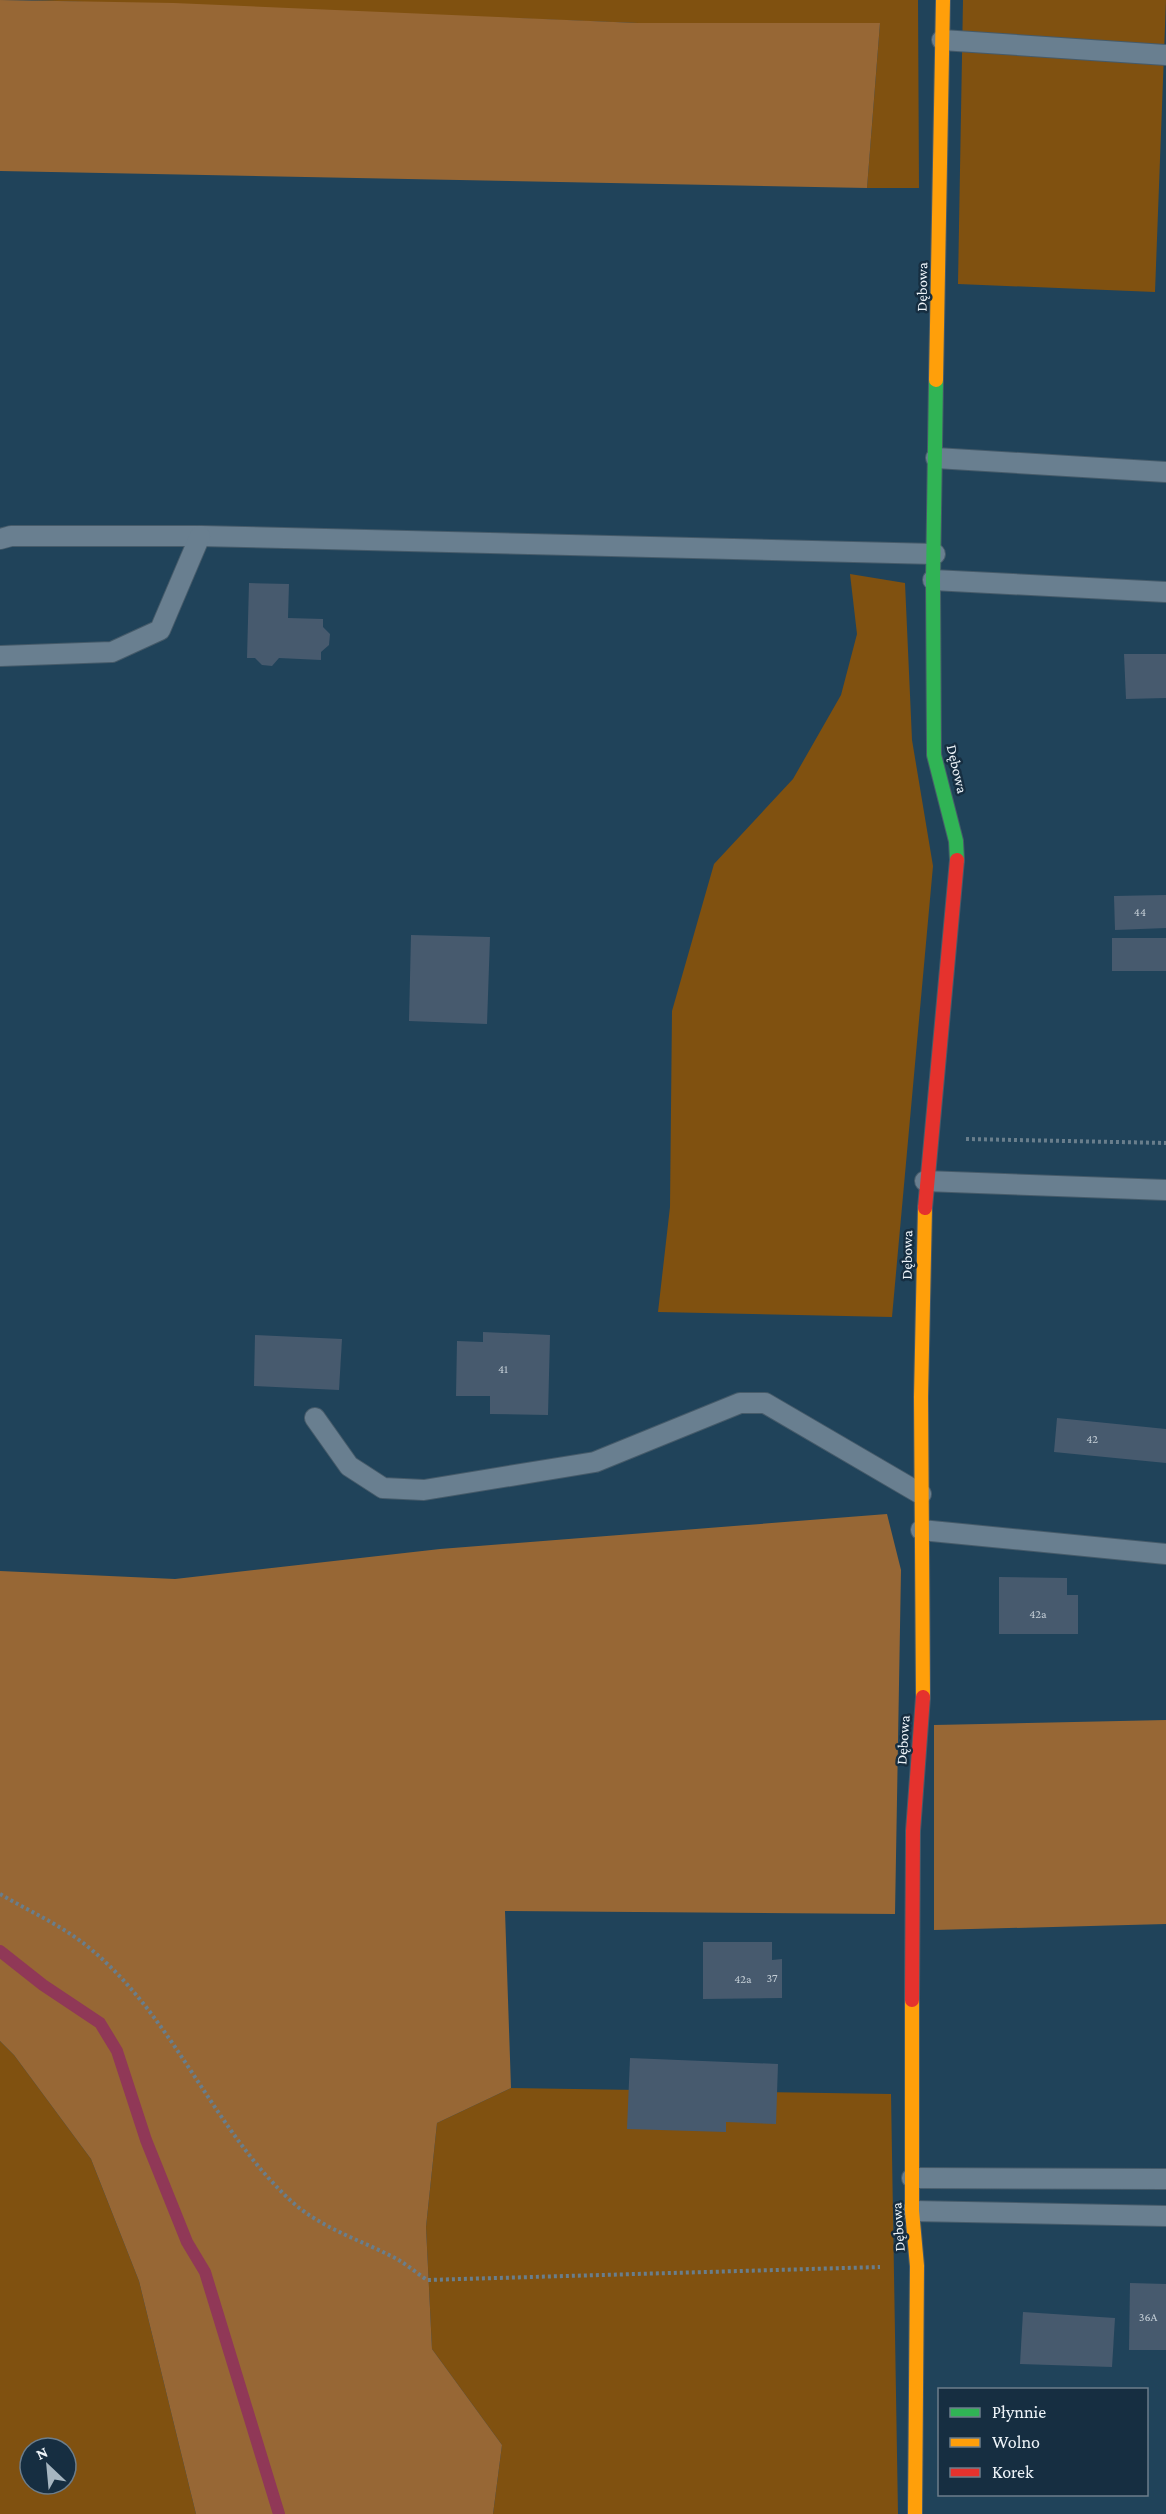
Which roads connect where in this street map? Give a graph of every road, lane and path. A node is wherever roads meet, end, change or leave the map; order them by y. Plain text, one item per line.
1 (942, 0) edge
2 (942, 40) junction
3 (1166, 54) edge
4 (936, 458) junction
5 (1166, 472) edge
6 (200, 536) junction
7 (0, 538) edge
8 (935, 554) junction
9 (933, 580) junction
10 (1166, 592) edge
11 (0, 657) edge
12 (929, 1138) junction
13 (1166, 1143) edge
14 (925, 1181) junction
15 (1166, 1190) edge
16 (315, 1418) dead end
17 (921, 1494) junction
18 (921, 1530) junction
19 (1166, 1554) edge
20 (0, 1894) edge
21 (912, 2178) junction
22 (1166, 2179) edge
23 (912, 2211) junction
24 (1166, 2216) edge
25 (917, 2266) junction
26 (915, 2514) edge

1 - 2 street, Dębowa
2 - 3 lane
2 - 4 street, Dębowa
4 - 5 lane
4 - 8 street, Dębowa
6 - 7 lane
6 - 8 lane
6 - 11 lane
8 - 9 street, Dębowa
9 - 10 lane
9 - 12 street, Dębowa
12 - 13 path
12 - 14 street, Dębowa
14 - 15 lane
14 - 17 street, Dębowa
16 - 17 lane
17 - 18 street, Dębowa
18 - 19 lane
18 - 21 street, Dębowa
20 - 25 path
21 - 22 lane
21 - 23 street, Dębowa
23 - 24 lane
23 - 25 street, Dębowa
25 - 26 street, Dębowa

